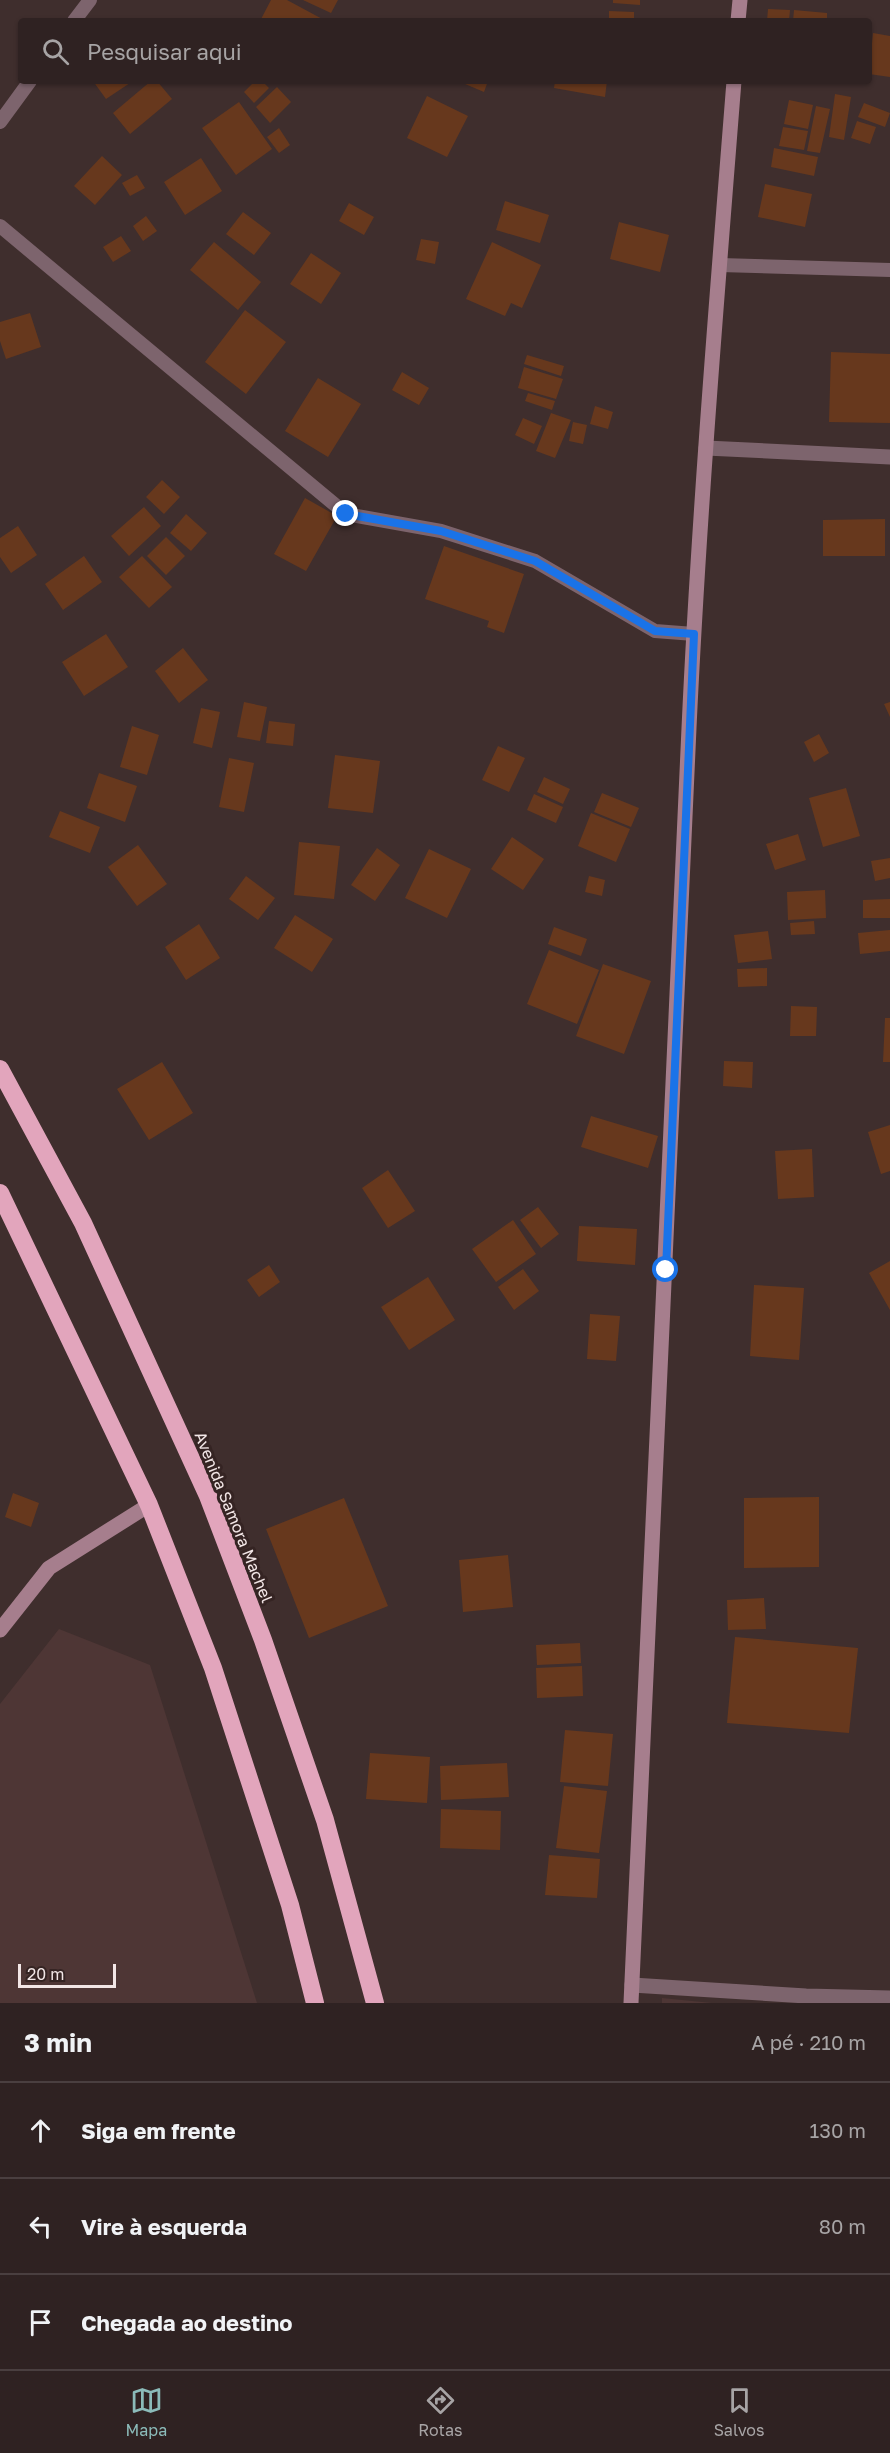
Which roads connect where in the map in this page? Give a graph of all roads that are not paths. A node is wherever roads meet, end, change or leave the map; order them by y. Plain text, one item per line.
1 (90, 0) edge
2 (740, 0) edge
3 (76, 18) edge
4 (738, 18) edge
5 (28, 84) edge
6 (734, 84) edge
7 (0, 122) edge
8 (0, 226) edge
9 (720, 266) junction
10 (890, 270) edge
11 (706, 448) junction
12 (890, 457) edge
13 (694, 634) junction
14 (0, 1068) edge
15 (0, 1193) edge
16 (149, 1505) junction
17 (0, 1630) edge
18 (632, 1985) junction
19 (890, 1998) edge
20 (315, 2003) edge
21 (375, 2003) edge
22 (631, 2003) edge

1 - 3 lane
2 - 4 main road
5 - 7 lane
6 - 9 main road
8 - 13 lane
9 - 10 lane
9 - 11 main road
11 - 12 street
11 - 13 main road
13 - 18 main road
14 - 21 highway, Avenida Samora Machel
15 - 16 highway
16 - 17 main road
16 - 20 highway
18 - 19 street
18 - 22 main road

